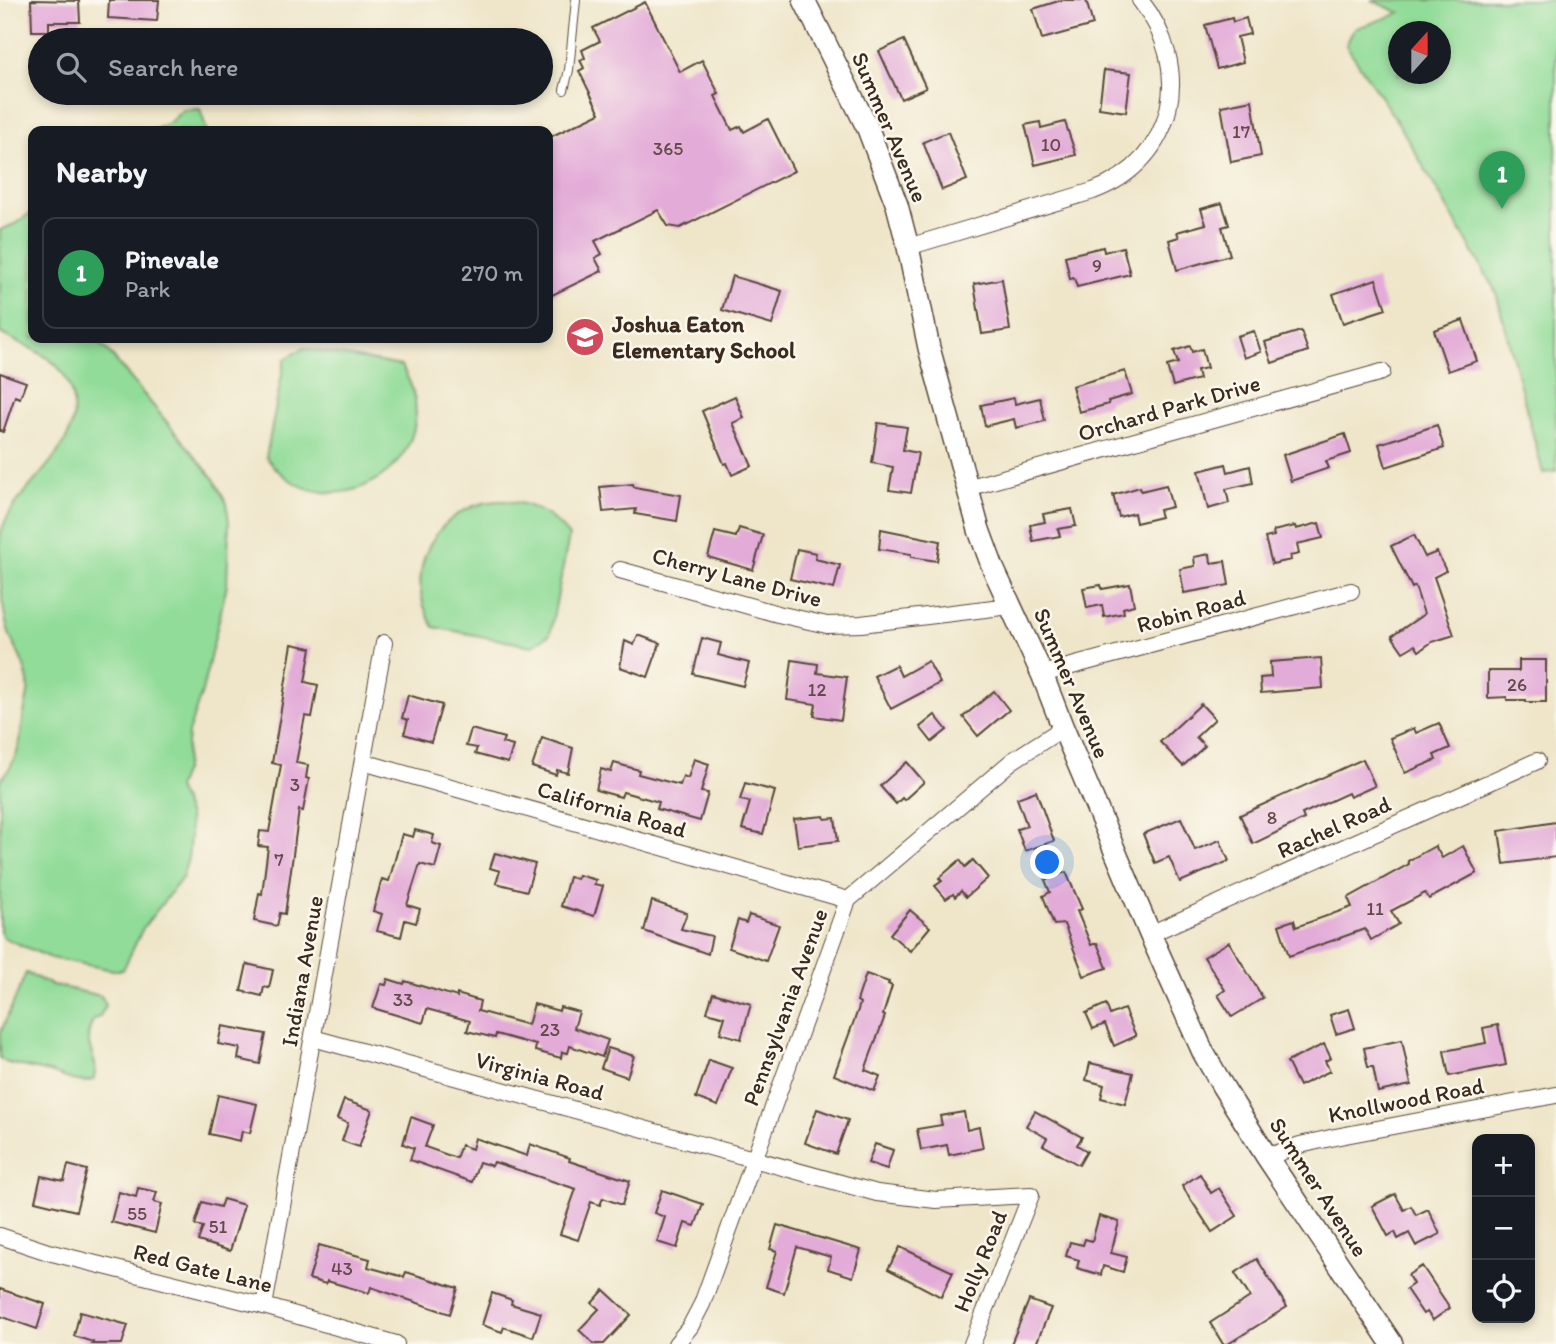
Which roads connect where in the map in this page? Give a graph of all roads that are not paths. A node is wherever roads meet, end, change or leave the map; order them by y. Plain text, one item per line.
1 (576, 0) edge
2 (804, 0) edge
3 (1140, 0) edge
4 (564, 90) dead end
5 (908, 247) junction
6 (1382, 372) dead end
7 (967, 488) junction
8 (620, 570) dead end
9 (1351, 592) dead end
10 (1010, 606) junction
11 (384, 643) dead end
12 (1042, 674) junction
13 (1063, 728) junction
14 (1537, 761) dead end
15 (363, 762) junction
16 (848, 900) junction
17 (1150, 934) junction
18 (313, 1038) junction
19 (1556, 1095) edge
20 (1267, 1157) junction
21 (755, 1158) junction
22 (1031, 1195) joint
23 (0, 1236) edge
24 (264, 1306) junction
25 (396, 1344) edge
26 (676, 1344) edge
27 (972, 1344) edge
28 (1392, 1344) edge

1 - 4 lane
2 - 5 street, Summer Avenue
3 - 5 street
5 - 7 street, Summer Avenue
6 - 7 street, Orchard Park Drive
7 - 10 street, Summer Avenue
8 - 10 street, Cherry Lane Drive
9 - 12 street, Robin Road
10 - 12 street, Summer Avenue
11 - 15 street, Indiana Avenue
12 - 13 street, Summer Avenue
13 - 16 street, Pennsylvania Avenue
13 - 17 street, Summer Avenue
14 - 17 street, Rachel Road
15 - 16 street, California Road
15 - 18 street, Indiana Avenue
16 - 21 street, Pennsylvania Avenue
17 - 20 street, Summer Avenue
18 - 21 street, Virginia Road
18 - 24 street, Indiana Avenue
19 - 20 street, Knollwood Road
20 - 28 street, Summer Avenue
21 - 22 street, Virginia Road
21 - 26 street, Pennsylvania Avenue
22 - 27 street, Holly Road
23 - 24 street, Red Gate Lane
24 - 25 street, Red Gate Lane

